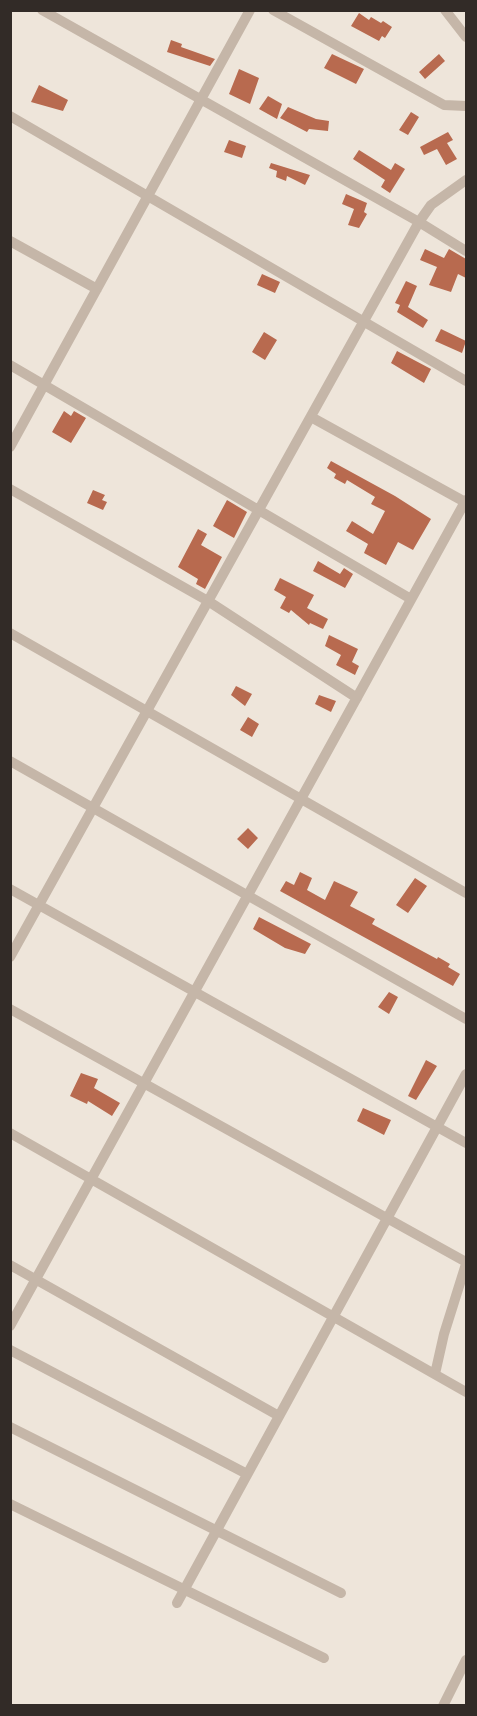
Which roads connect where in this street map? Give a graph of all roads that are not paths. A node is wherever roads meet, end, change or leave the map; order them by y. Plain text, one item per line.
1 (42, 10) edge
2 (250, 10) edge
3 (273, 10) edge
4 (446, 10) edge
5 (466, 37) edge
6 (201, 100) junction
7 (466, 106) edge
8 (10, 116) edge
9 (466, 180) edge
10 (148, 196) junction
11 (419, 222) junction
12 (10, 241) edge
13 (466, 251) edge
14 (98, 289) junction
15 (364, 322) junction
16 (10, 365) edge
17 (466, 381) edge
18 (45, 385) junction
19 (311, 417) junction
20 (10, 447) edge
21 (10, 489) edge
22 (466, 501) edge
23 (259, 510) junction
24 (411, 599) junction
25 (208, 601) junction
26 (10, 633) edge
27 (357, 698) junction
28 (147, 711) junction
29 (10, 761) edge
30 (301, 799) junction
31 (93, 808) junction
32 (10, 889) edge
33 (466, 893) edge
34 (248, 895) junction
35 (39, 905) junction
36 (10, 957) edge
37 (195, 992) junction
38 (10, 1009) edge
39 (466, 1019) edge
40 (466, 1074) edge
41 (145, 1083) junction
42 (438, 1127) junction
43 (10, 1133) edge
44 (466, 1143) edge
45 (92, 1179) junction
46 (388, 1218) junction
47 (466, 1263) edge
48 (10, 1265) edge
49 (36, 1280) junction
50 (334, 1317) junction
51 (10, 1326) edge
52 (10, 1350) edge
53 (435, 1374) junction
54 (466, 1392) edge
55 (279, 1416) junction
56 (10, 1427) edge
57 (247, 1474) junction
58 (10, 1504) edge
59 (216, 1530) junction
60 (184, 1591) junction
61 (341, 1593) dead end
62 (177, 1603) dead end
63 (324, 1658) dead end
64 (466, 1660) edge
65 (443, 1706) edge

1 - 6 street
2 - 6 street
3 - 7 street
4 - 5 street
6 - 10 street
6 - 11 street
8 - 10 street
9 - 11 street
10 - 14 street
10 - 15 street
11 - 13 street
11 - 15 street
12 - 14 street
14 - 18 street
15 - 17 street
15 - 19 street
16 - 18 street
18 - 20 street
18 - 23 street
19 - 22 street
19 - 23 street
21 - 25 street
22 - 24 street
23 - 24 street
23 - 25 street
24 - 27 street
25 - 27 street
25 - 28 street
26 - 28 street
27 - 30 street
28 - 30 street
28 - 31 street
29 - 31 street
30 - 33 street
30 - 34 street
31 - 34 street
31 - 35 street
32 - 35 street
34 - 37 street
34 - 39 street
35 - 36 street
35 - 37 street
37 - 41 street
37 - 42 street
38 - 41 street
40 - 42 street
41 - 45 street
41 - 46 street
42 - 44 street
42 - 46 street
43 - 45 street
45 - 49 street
45 - 50 street
46 - 47 street
46 - 50 street
47 - 53 street
48 - 49 street
49 - 51 street
49 - 55 street
50 - 53 street
50 - 55 street
52 - 57 street
53 - 54 street
55 - 57 street
56 - 59 street
57 - 59 street
58 - 60 street
59 - 60 street
59 - 61 street
60 - 62 street
60 - 63 street
64 - 65 street

